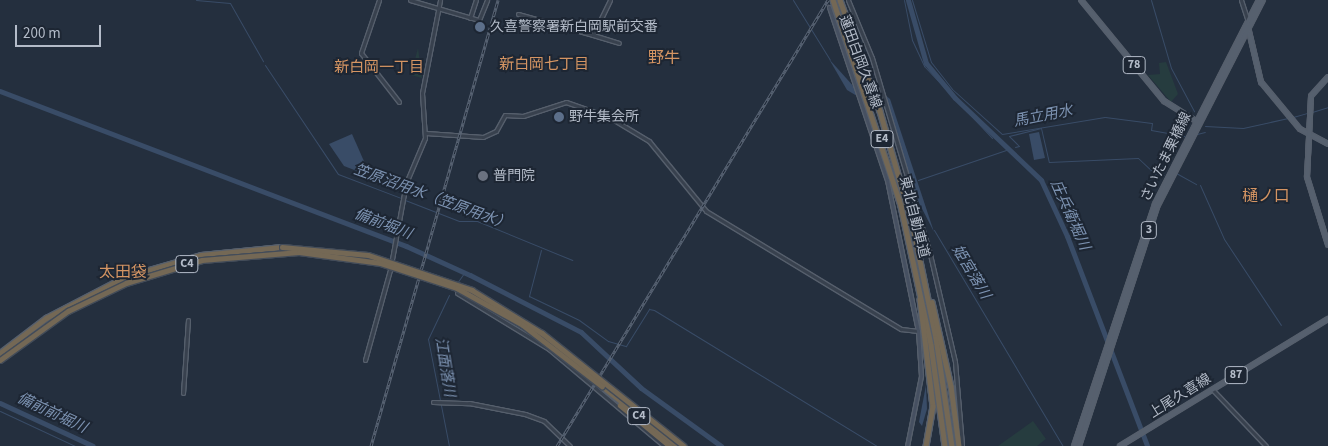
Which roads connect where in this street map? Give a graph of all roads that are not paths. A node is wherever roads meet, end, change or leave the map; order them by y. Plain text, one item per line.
1 (379, 0) edge
2 (410, 0) edge
3 (440, 0) edge
4 (476, 0) edge
5 (487, 0) edge
6 (610, 0) edge
7 (833, 0) tunnel mouth
8 (840, 0) edge
9 (848, 0) edge
10 (1081, 0) edge
11 (1241, 0) edge
12 (1261, 0) edge
13 (829, 7) tunnel mouth
14 (438, 9) junction
15 (518, 14) dead end
16 (470, 18) junction
17 (1248, 25) junction
18 (593, 35) junction
19 (620, 43) dead end
20 (1328, 77) edge
21 (399, 102) dead end
22 (1198, 122) junction
23 (426, 133) junction
24 (1308, 135) junction
25 (1328, 144) edge
26 (1328, 244) edge
27 (925, 281) junction
28 (919, 282) junction
29 (457, 293) dead end
30 (1328, 319) edge
31 (188, 320) dead end
32 (918, 331) junction
33 (0, 353) edge
34 (0, 360) edge
35 (365, 360) dead end
36 (602, 386) junction
37 (1212, 390) junction
38 (183, 393) dead end
39 (437, 402) dead end
40 (570, 446) edge
41 (664, 446) edge
42 (670, 446) edge
43 (678, 446) edge
44 (684, 446) edge
45 (907, 446) edge
46 (926, 446) edge
47 (945, 446) edge
48 (952, 446) edge
49 (960, 446) edge
50 (1074, 446) edge
51 (1079, 446) edge
52 (1120, 446) edge
53 (1266, 446) edge

1 - 21 street
2 - 14 street
3 - 14 street
4 - 16 street
5 - 16 street
6 - 18 street
7 - 28 highway, 東北自動車道 / E4
8 - 27 highway, 東北自動車道 / E4
9 - 49 street
10 - 22 main road, 78
11 - 17 street
12 - 17 main road, さいたま栗橋線 / 3
13 - 32 main road, 蓮田白岡久喜線
14 - 16 street
14 - 23 street
15 - 18 street
17 - 22 main road, さいたま栗橋線 / 3
17 - 24 main road
18 - 19 street
20 - 24 main road
22 - 50 main road, さいたま栗橋線 / 3
22 - 51 main road, さいたま栗橋線 / 3
23 - 32 street
23 - 35 street
24 - 25 main road
24 - 26 main road
27 - 48 highway, 東北自動車道 / E4
27 - 49 highway
28 - 46 highway
28 - 47 highway, 東北自動車道 / E4
29 - 41 street
30 - 37 main road, 上尾久喜線 / 87
31 - 38 street
32 - 45 main road, 蓮田白岡久喜線
33 - 44 highway, C4, bridge
34 - 36 highway, C4, bridge
36 - 42 highway
36 - 43 highway, C4
37 - 52 main road, 上尾久喜線 / 87
37 - 53 street
39 - 40 street

